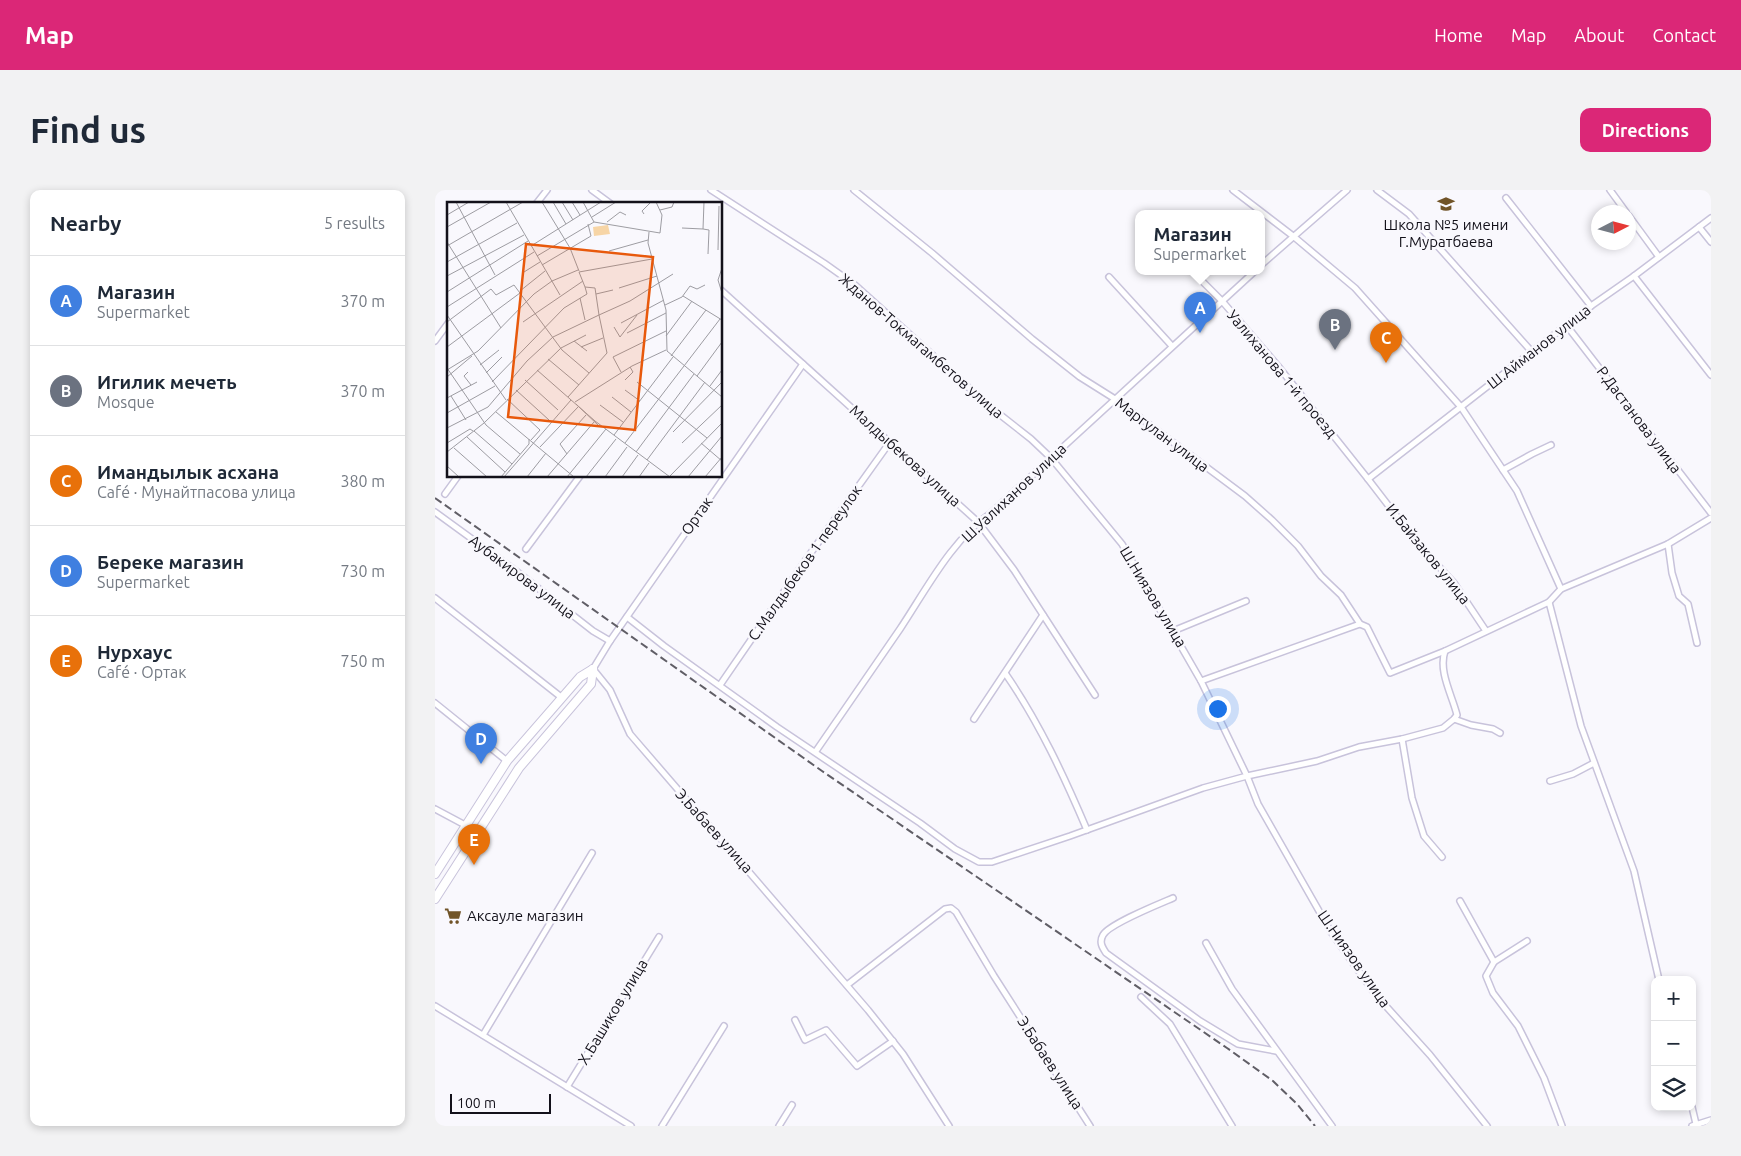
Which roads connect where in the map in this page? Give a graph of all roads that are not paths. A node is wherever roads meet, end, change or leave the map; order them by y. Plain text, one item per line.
1 (547, 190) edge
2 (592, 190) edge
3 (711, 190) edge
4 (854, 190) edge
5 (1233, 190) edge
6 (1347, 190) edge
7 (1377, 190) edge
8 (1610, 190) edge
9 (1507, 198) dead end
10 (538, 202) edge
11 (608, 202) edge
12 (1621, 205) edge
13 (1259, 210) edge
14 (1265, 215) edge
15 (1711, 218) edge
16 (1636, 226) edge
17 (1699, 227) junction
18 (1293, 236) junction
19 (1711, 242) edge
20 (1659, 257) junction
21 (1265, 261) edge
22 (1196, 275) edge
23 (1251, 275) edge
24 (1634, 276) junction
25 (1109, 277) dead end
26 (723, 292) edge
27 (1222, 301) junction
28 (1591, 306) junction
29 (447, 325) edge
30 (1567, 326) junction
31 (435, 341) edge
32 (1172, 346) junction
33 (1532, 352) junction
34 (803, 364) junction
35 (1711, 375) edge
36 (1115, 399) junction
37 (1461, 407) junction
38 (890, 442) junction
39 (1551, 445) dead end
40 (1051, 458) junction
41 (1503, 470) junction
42 (456, 478) edge
43 (579, 478) edge
44 (1368, 479) junction
45 (445, 494) dead end
46 (435, 512) edge
47 (1711, 513) edge
48 (1711, 518) edge
49 (978, 522) junction
50 (1668, 544) junction
51 (526, 549) dead end
52 (1561, 589) junction
53 (435, 598) edge
54 (1246, 601) dead end
55 (1549, 602) junction
56 (1043, 615) junction
57 (627, 617) junction
58 (1360, 624) junction
59 (1173, 631) junction
60 (1486, 631) junction
61 (609, 641) junction
62 (1697, 643) dead end
63 (1445, 651) junction
64 (593, 669) junction
65 (1005, 673) junction
66 (1201, 681) junction
67 (720, 685) junction
68 (1095, 695) dead end
69 (561, 697) junction
70 (435, 703) edge
71 (974, 719) dead end
72 (1454, 720) junction
73 (1500, 733) dead end
74 (1402, 739) junction
75 (816, 751) junction
76 (507, 760) junction
77 (1594, 763) junction
78 (1247, 776) junction
79 (1550, 781) dead end
80 (435, 809) edge
81 (465, 825) junction
82 (1087, 830) junction
83 (592, 853) dead end
84 (1442, 857) dead end
85 (435, 874) edge
86 (435, 898) edge
87 (1173, 898) dead end
88 (1460, 901) dead end
89 (659, 937) dead end
90 (1527, 941) dead end
91 (1206, 943) dead end
92 (1494, 962) junction
93 (1658, 976) edge
94 (847, 985) junction
95 (1141, 997) dead end
96 (435, 1006) edge
97 (795, 1020) dead end
98 (724, 1026) dead end
99 (483, 1035) junction
100 (893, 1041) junction
101 (1276, 1051) junction
102 (567, 1087) junction
103 (792, 1105) dead end
104 (1692, 1111) edge
105 (1711, 1120) edge
106 (1694, 1125) edge
107 (631, 1126) edge
108 (662, 1126) edge
109 (779, 1126) edge
110 (949, 1126) edge
111 (1090, 1126) edge
112 (1231, 1126) edge
113 (1332, 1126) edge
114 (1487, 1126) edge
115 (1562, 1126) edge

1 - 10 street
2 - 11 street
3 - 40 street, Жданов-Токмагамбетов улица
4 - 36 street, Маргулан улица
5 - 13 street
6 - 18 street
7 - 33 street
8 - 12 street
9 - 28 street
14 - 18 street
15 - 17 street, Ш.Айманов улица
16 - 20 street
17 - 19 street
17 - 20 street, Ш.Айманов улица
18 - 21 street
18 - 37 street
20 - 24 street, Ш.Айманов улица
22 - 27 street, Уалиханова 1-й проезд
23 - 27 street, Ш.Уалиханов улица
24 - 28 street, Ш.Айманов улица
24 - 35 street
25 - 32 street
26 - 34 street, Малдыбекова улица
27 - 32 street, Ш.Уалиханов улица
27 - 44 street, Уалиханова 1-й проезд
28 - 30 street, Ш.Айманов улица
29 - 31 street
30 - 33 street, Ш.Айманов улица
30 - 47 street, Р.Дастанова улица
32 - 36 street, Ш.Уалиханов улица
33 - 37 street, Ш.Айманов улица
34 - 38 street, Малдыбекова улица
34 - 57 street, Ортак
36 - 40 street, Ш.Уалиханов улица
36 - 58 street, Маргулан улица
37 - 41 street
37 - 44 street, Ш.Айманов улица
38 - 49 street, Малдыбекова улица
38 - 67 street, С.Малдыбеков 1 переулок
39 - 41 street
40 - 49 street, Ш.Уалиханов улица
40 - 59 street, Ш.Ниязов улица
41 - 52 street
42 - 45 street
43 - 51 street
44 - 60 street, И.Байзаков улица
46 - 61 street, Аубакирова улица
48 - 50 street
49 - 56 street, Малдыбекова улица
49 - 75 street, Ш.Уалиханов улица
50 - 52 street
50 - 62 street
52 - 55 street
53 - 69 street
54 - 59 street
55 - 60 street
55 - 77 street
56 - 65 street
56 - 68 street, Малдыбекова улица
57 - 61 street, Ортак
57 - 67 street
58 - 63 street, Маргулан улица
58 - 66 street
59 - 66 street, Ш.Ниязов улица
60 - 63 street
61 - 64 street, Ортак
63 - 72 street
64 - 69 street, Ортак
64 - 86 street, Ортак
64 - 94 street, Э.Бабаев улица
65 - 71 street
65 - 82 street
66 - 78 street, Ш.Ниязов улица
67 - 75 street
69 - 76 street, Ортак
70 - 76 street
72 - 73 street
72 - 74 street
74 - 78 street
74 - 84 street
75 - 82 street
76 - 81 street, Ортак
77 - 79 street
77 - 93 street
78 - 82 street
78 - 114 street, Ш.Ниязов улица
80 - 81 street
81 - 85 street, Ортак
83 - 99 street
87 - 101 street
88 - 92 street
89 - 102 street, Х.Башиков улица
90 - 92 street
91 - 101 street
92 - 115 street
94 - 100 street, Э.Бабаев улица
94 - 111 street, Э.Бабаев улица
95 - 112 street
96 - 99 street
97 - 100 street
98 - 108 street
99 - 102 street
100 - 110 street, Э.Бабаев улица
101 - 113 street
102 - 107 street
103 - 109 street
104 - 106 street
105 - 106 street

